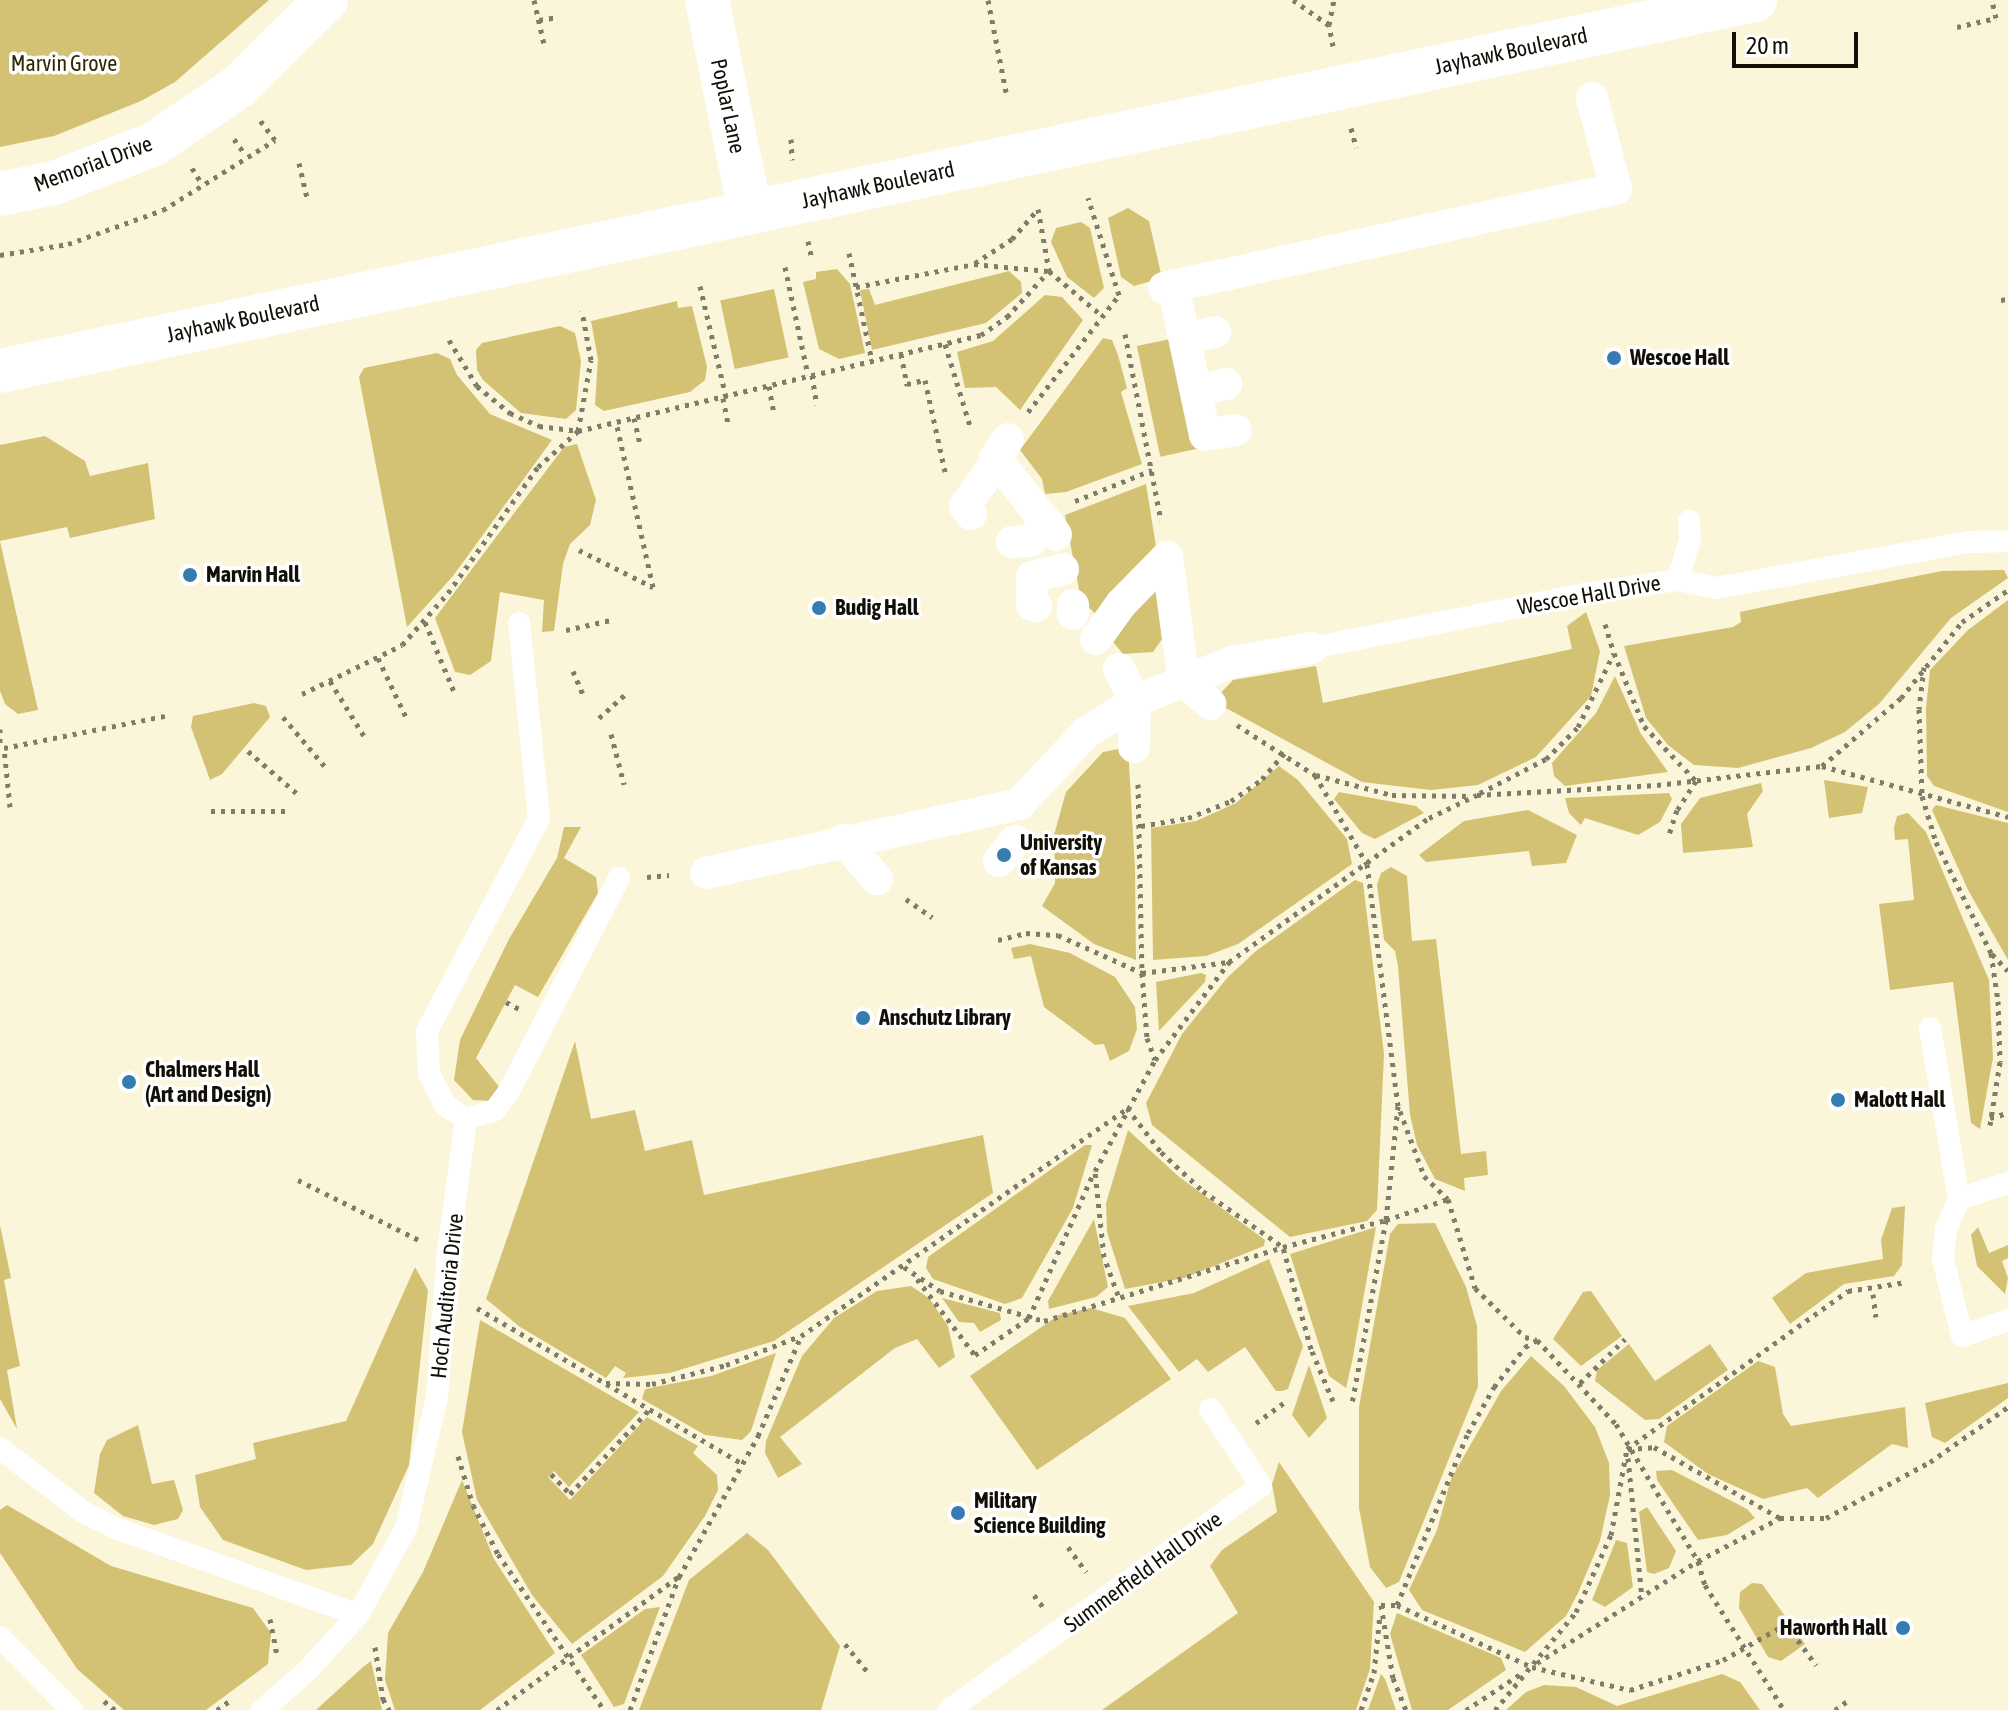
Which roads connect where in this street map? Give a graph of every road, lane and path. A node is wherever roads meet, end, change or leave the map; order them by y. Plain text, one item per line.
1 (326, 0) edge
2 (534, 0) edge
3 (707, 0) edge
4 (988, 0) edge
5 (1293, 0) edge
6 (1334, 0) edge
7 (1755, 0) edge
8 (1992, 0) edge
9 (557, 17) dead end
10 (539, 20) junction
11 (1329, 25) junction
12 (1957, 27) dead end
13 (544, 44) dead end
14 (1335, 53) dead end
15 (1006, 92) dead end
16 (1592, 98) dead end
17 (256, 111) dead end
18 (1349, 121) dead end
19 (791, 139) dead end
20 (1356, 147) dead end
21 (299, 163) dead end
22 (793, 169) dead end
23 (0, 194) edge
24 (307, 198) dead end
25 (1088, 198) dead end
26 (750, 212) junction
27 (849, 253) dead end
28 (0, 255) edge
29 (974, 264) junction
30 (785, 267) dead end
31 (1049, 271) junction
32 (700, 286) dead end
33 (856, 287) junction
34 (582, 311) dead end
35 (1101, 315) junction
36 (1125, 334) dead end
37 (449, 340) dead end
38 (945, 344) junction
39 (901, 354) junction
40 (872, 361) junction
41 (0, 371) edge
42 (810, 375) junction
43 (769, 386) junction
44 (724, 398) junction
45 (817, 405) dead end
46 (774, 414) dead end
47 (634, 418) junction
48 (616, 422) junction
49 (728, 424) dead end
50 (1236, 430) dead end
51 (578, 431) junction
52 (640, 445) dead end
53 (997, 452) junction
54 (1152, 470) junction
55 (982, 516) junction
56 (1689, 521) dead end
57 (2008, 541) edge
58 (579, 550) dead end
59 (1167, 557) junction
60 (1678, 580) junction
61 (1062, 581) junction
62 (2008, 590) edge
63 (1600, 609) dead end
64 (611, 620) dead end
65 (425, 622) junction
66 (519, 623) dead end
67 (566, 630) dead end
68 (1312, 648) joint
69 (1614, 653) junction
70 (378, 658) junction
71 (1924, 664) junction
72 (573, 671) dead end
73 (330, 681) junction
74 (1184, 681) junction
75 (302, 694) dead end
76 (455, 694) dead end
77 (583, 694) dead end
78 (626, 694) dead end
79 (1135, 701) junction
80 (1210, 704) dead end
81 (169, 715) dead end
82 (283, 717) dead end
83 (406, 717) dead end
84 (599, 718) dead end
85 (0, 729) edge
86 (1243, 729) dead end
87 (611, 734) dead end
88 (364, 736) dead end
89 (1134, 747) dead end
90 (2, 748) edge
91 (248, 751) dead end
92 (1285, 753) junction
93 (1822, 766) junction
94 (328, 770) dead end
95 (1315, 775) junction
96 (1696, 781) junction
97 (624, 784) dead end
98 (1035, 787) junction
99 (1477, 795) junction
100 (1922, 796) junction
101 (301, 797) dead end
102 (1139, 801) dead end
103 (10, 807) dead end
104 (211, 811) dead end
105 (287, 811) dead end
106 (2008, 817) edge
107 (1141, 826) junction
108 (1669, 834) dead end
109 (843, 840) junction
110 (1014, 843) dead end
111 (1367, 864) junction
112 (706, 873) joint
113 (619, 878) joint
114 (877, 879) dead end
115 (998, 940) dead end
116 (1991, 953) junction
117 (1229, 962) junction
118 (2008, 971) edge
119 (1142, 973) junction
120 (1930, 1028) dead end
121 (1155, 1060) junction
122 (1398, 1106) junction
123 (1127, 1108) junction
124 (2008, 1113) edge
125 (466, 1119) junction
126 (1095, 1171) junction
127 (298, 1180) dead end
128 (2008, 1183) edge
129 (1448, 1199) junction
130 (1959, 1199) junction
131 (1386, 1220) junction
132 (1283, 1247) junction
133 (448, 1252) junction
134 (904, 1267) junction
135 (1906, 1282) dead end
136 (1873, 1294) dead end
137 (1118, 1295) junction
138 (477, 1308) dead end
139 (1876, 1317) dead end
140 (1029, 1318) junction
141 (2008, 1320) edge
142 (801, 1336) junction
143 (1625, 1339) dead end
144 (1537, 1340) junction
145 (605, 1383) junction
146 (1580, 1383) junction
147 (1333, 1401) dead end
148 (1284, 1403) dead end
149 (1352, 1403) dead end
150 (2008, 1407) edge
151 (649, 1409) junction
152 (1210, 1409) dead end
153 (1256, 1423) dead end
154 (0, 1448) edge
155 (455, 1448) dead end
156 (1627, 1449) junction
157 (741, 1463) junction
158 (551, 1474) dead end
159 (1780, 1518) junction
160 (1068, 1547) dead end
161 (1698, 1561) junction
162 (1080, 1563) dead end
163 (679, 1577) junction
164 (1642, 1598) junction
165 (1381, 1605) junction
166 (1397, 1605) junction
167 (267, 1614) dead end
168 (358, 1615) junction
169 (0, 1637) edge
170 (845, 1644) dead end
171 (375, 1647) dead end
172 (1743, 1650) junction
173 (569, 1658) junction
174 (1816, 1665) dead end
175 (272, 1667) dead end
176 (1532, 1667) junction
177 (868, 1672) dead end
178 (235, 1698) dead end
179 (1850, 1699) dead end
180 (72, 1710) edge
181 (217, 1710) edge
182 (262, 1710) edge
183 (389, 1710) edge
184 (497, 1710) edge
185 (604, 1710) edge
186 (630, 1710) edge
187 (949, 1710) edge
188 (1361, 1710) edge
189 (1406, 1710) edge
190 (1466, 1710) edge
191 (1495, 1710) edge
192 (1784, 1710) edge
193 (1835, 1710) edge

1 - 23 street, Memorial Drive
2 - 10 path
3 - 26 street, Poplar Lane
4 - 15 path
5 - 11 path
6 - 11 path
7 - 26 street, Jayhawk Boulevard
8 - 12 path
9 - 10 path
10 - 13 path
11 - 14 path
16 - 50 street
17 - 28 path
18 - 20 path
19 - 22 path
21 - 24 path
25 - 35 path
26 - 41 street, Jayhawk Boulevard
27 - 33 path
29 - 31 path
29 - 31 path
29 - 33 path
30 - 42 path
31 - 35 path
31 - 38 path
32 - 44 path
33 - 40 path
34 - 51 path
35 - 53 path
36 - 54 path
37 - 51 path
38 - 39 path
38 - 53 path
39 - 40 path
39 - 55 path
40 - 42 path
42 - 43 path
42 - 45 path
43 - 44 path
43 - 46 path
44 - 47 path
44 - 49 path
47 - 48 path
47 - 52 path
48 - 51 path
48 - 58 path
51 - 65 path
53 - 55 street
53 - 61 street
54 - 59 path
54 - 61 path
55 - 61 street
55 - 61 street
56 - 60 lane
57 - 60 lane, Wescoe Hall Drive
59 - 61 street
59 - 74 street
60 - 68 lane, Wescoe Hall Drive
61 - 79 street
62 - 71 path
63 - 69 path
64 - 67 path
65 - 70 path
65 - 76 path
66 - 125 lane
68 - 74 street
69 - 96 path
69 - 99 path
70 - 73 path
70 - 83 path
71 - 93 path
71 - 100 path
72 - 77 path
73 - 75 path
73 - 88 path
74 - 79 street
74 - 80 street
78 - 84 path
79 - 89 street
79 - 98 street
81 - 90 path
82 - 94 path
85 - 90 path
86 - 92 path
87 - 97 path
90 - 103 path
91 - 101 path
92 - 95 path
92 - 107 path
93 - 96 path
93 - 100 path
95 - 99 path
95 - 111 path
96 - 99 path
96 - 108 path
98 - 109 street
98 - 110 street
99 - 111 path
100 - 106 path
100 - 116 path
102 - 107 path
104 - 105 path
107 - 119 path
109 - 112 street
109 - 114 street
111 - 117 path
111 - 122 path
112 - 113 path
113 - 125 lane
115 - 119 path
116 - 118 path
116 - 124 path
117 - 119 path
117 - 121 path
119 - 121 path
120 - 130 lane
121 - 123 path
122 - 129 path
122 - 131 path
123 - 126 path
123 - 132 path
123 - 134 path
125 - 133 lane, Hoch Auditoria Drive
126 - 137 path
126 - 140 path
127 - 133 path
128 - 130 lane
129 - 131 path
129 - 144 path
130 - 141 lane
131 - 132 path
131 - 149 path
132 - 137 path
132 - 147 path
133 - 168 lane, Hoch Auditoria Drive
134 - 140 path
134 - 140 path
134 - 142 path
135 - 156 path
136 - 139 path
137 - 140 path
138 - 145 path
142 - 145 path
142 - 157 path
143 - 146 path
144 - 146 path
144 - 166 path
145 - 151 path
146 - 156 path
148 - 153 path
150 - 159 path
151 - 157 path
151 - 158 path
152 - 187 lane, Summerfield Hall Drive
154 - 168 lane
155 - 173 path
156 - 159 path
156 - 161 path
156 - 164 path
156 - 176 path
157 - 163 path
159 - 161 path
160 - 162 path
161 - 164 path
161 - 172 path
163 - 173 path
163 - 186 path
164 - 176 path
165 - 166 path
165 - 188 path
165 - 189 path
166 - 176 path
167 - 175 path
168 - 182 lane, Hoch Auditoria Drive
169 - 180 lane
170 - 177 path
171 - 183 path
172 - 174 path
172 - 176 path
172 - 192 path
173 - 184 path
173 - 185 path
176 - 190 path
176 - 191 path
178 - 181 path
179 - 193 path

